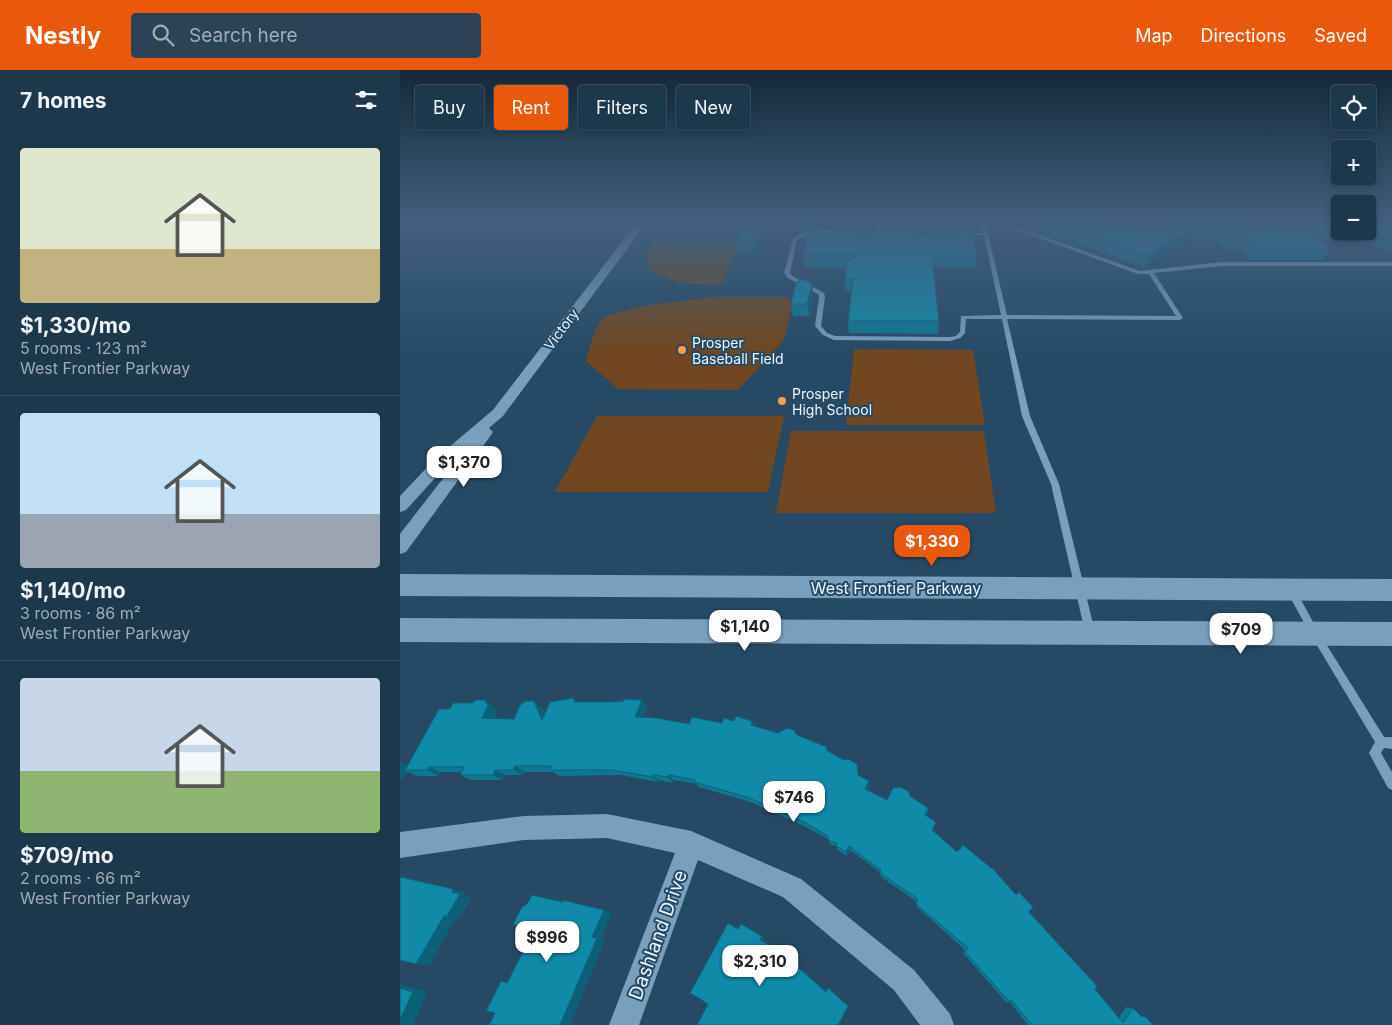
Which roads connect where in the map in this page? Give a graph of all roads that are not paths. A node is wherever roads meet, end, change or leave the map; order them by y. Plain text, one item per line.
1 (608, 267) edge
2 (789, 267) edge
3 (992, 267) edge
4 (1120, 267) edge
5 (1203, 267) edge
6 (1151, 273) junction
7 (1003, 318) junction
8 (498, 413) junction
9 (400, 506) edge
10 (400, 547) edge
11 (400, 585) edge
12 (1080, 588) junction
13 (1290, 589) junction
14 (1392, 590) edge
15 (400, 630) edge
16 (1090, 632) junction
17 (1314, 634) junction
18 (1392, 634) edge
19 (1386, 742) edge
20 (1392, 784) edge
21 (400, 844) edge
22 (691, 844) junction
23 (624, 1025) edge
24 (939, 1025) edge

1 - 8 street, Victory
2 - 7 lane
3 - 7 lane
4 - 6 lane
5 - 6 lane
6 - 7 lane
7 - 12 lane
8 - 9 street, Victory
8 - 10 street, Victory
11 - 12 street, West Frontier Parkway
12 - 13 street, West Frontier Parkway
12 - 16 lane
13 - 14 street, West Frontier Parkway
13 - 17 lane
15 - 16 street
16 - 17 street
17 - 18 street
17 - 19 lane
19 - 20 lane
21 - 22 street
22 - 23 street, Dashland Drive
22 - 24 street

